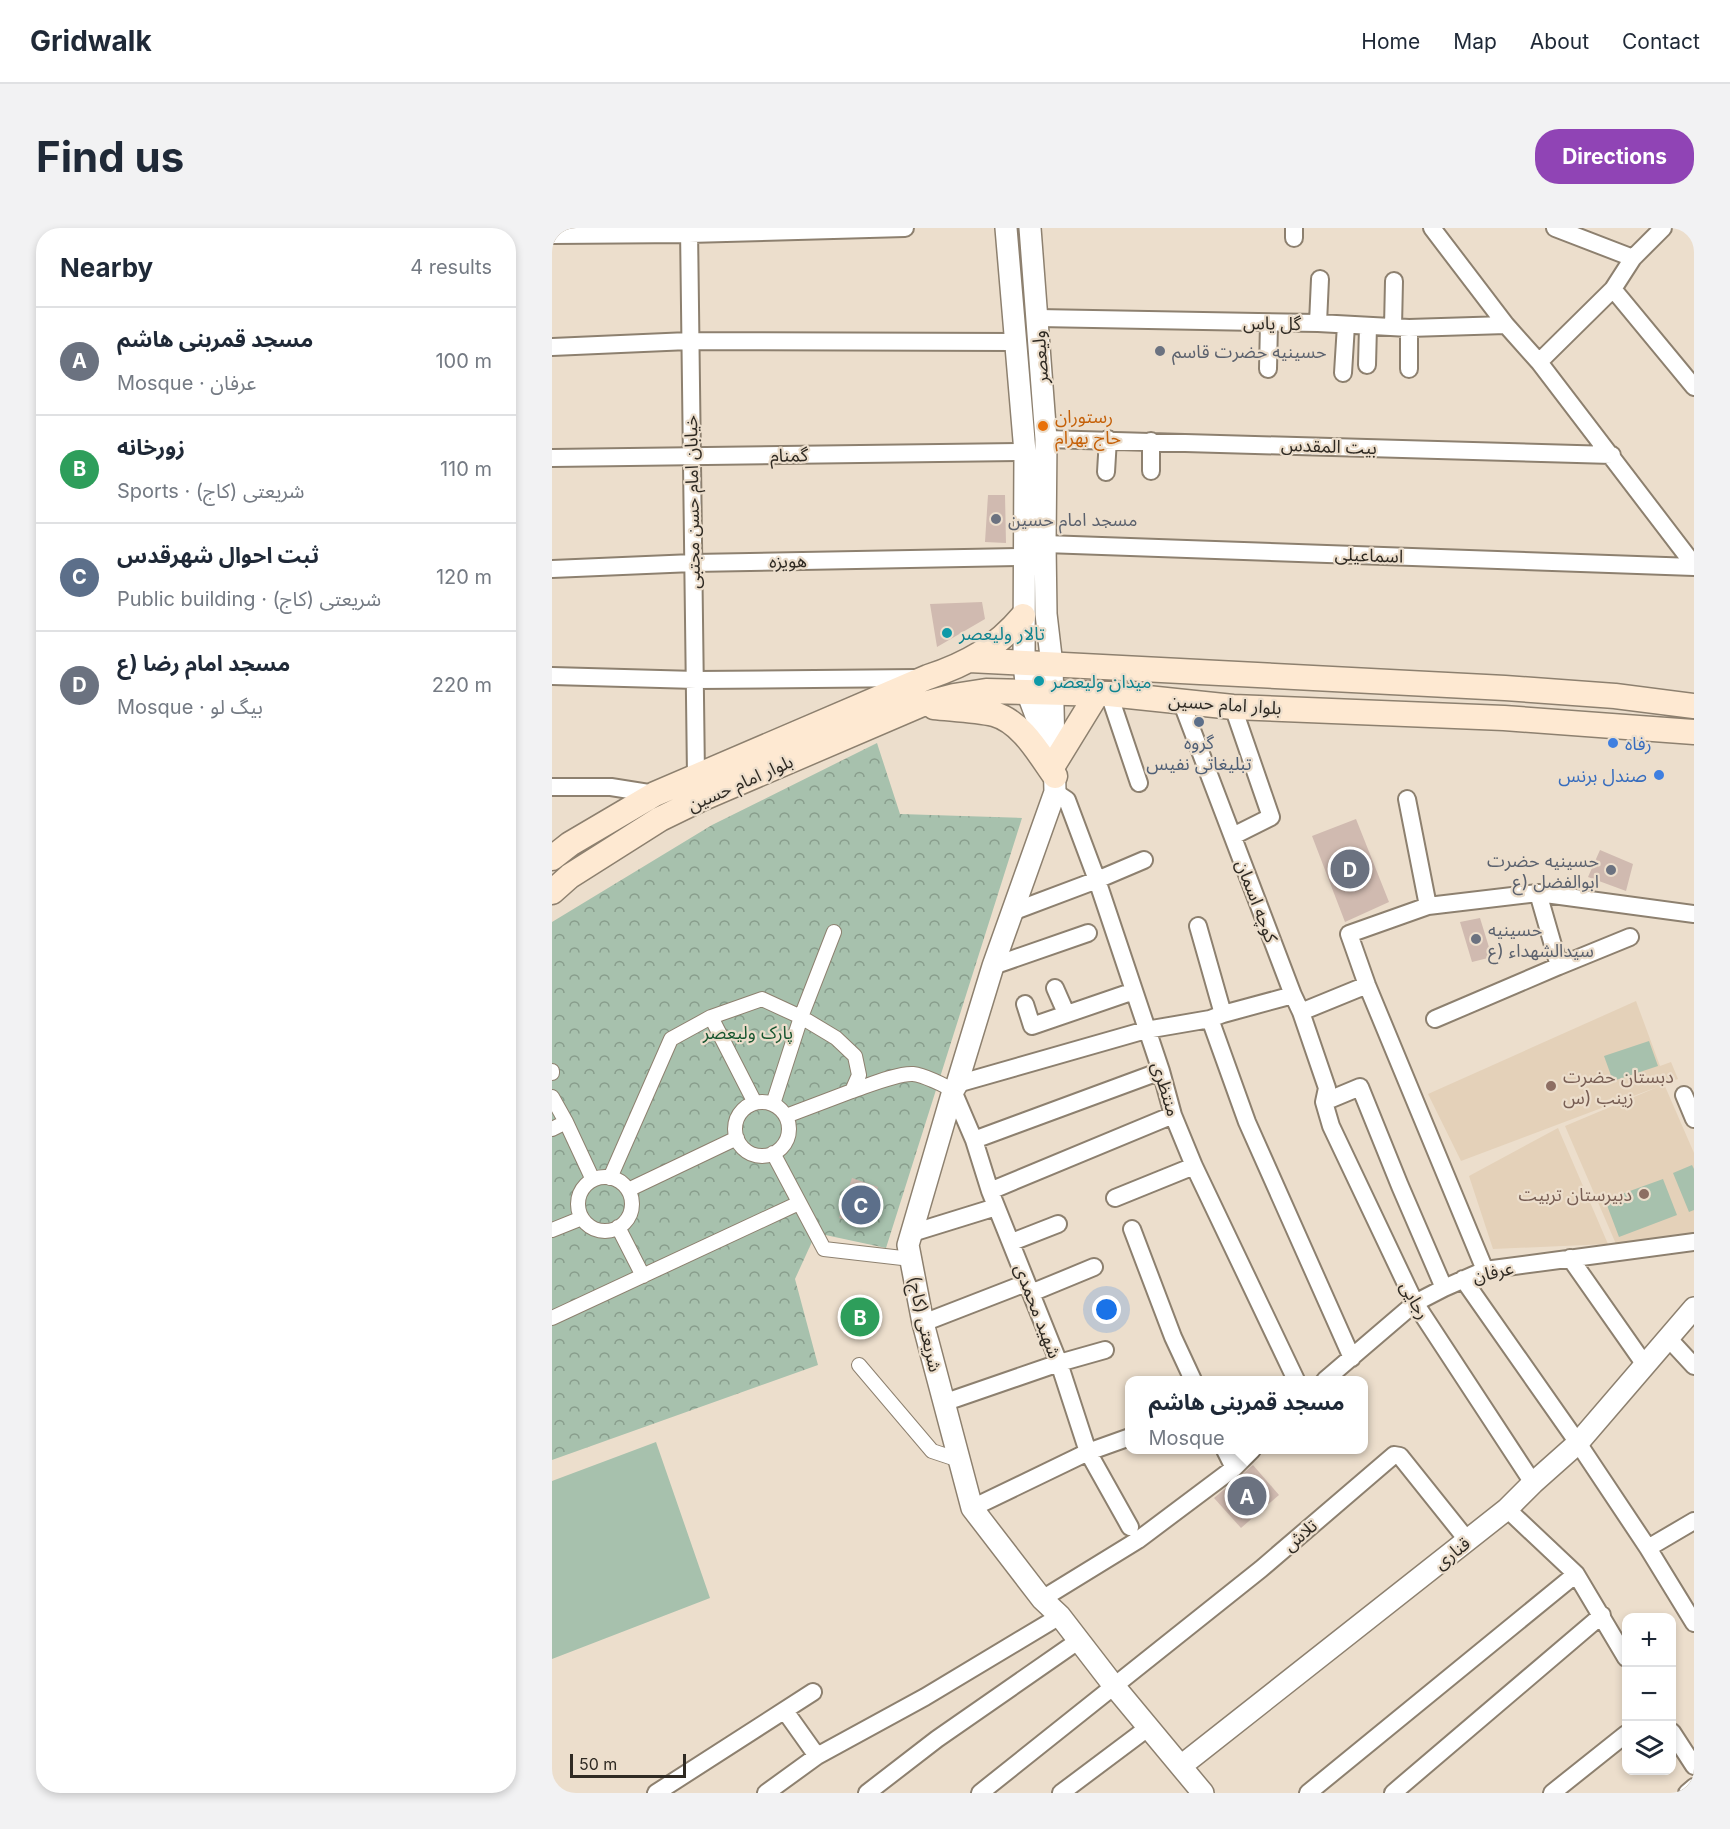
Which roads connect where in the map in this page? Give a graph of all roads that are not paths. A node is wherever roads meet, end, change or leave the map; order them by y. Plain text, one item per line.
1 (905, 228) edge
2 (1006, 228) edge
3 (1030, 228) edge
4 (1432, 228) edge
5 (1663, 228) edge
6 (1563, 229) edge
7 (689, 231) edge
8 (552, 235) edge
9 (1633, 258) junction
10 (1320, 279) dead end
11 (1394, 281) dead end
12 (1613, 289) junction
13 (1038, 318) junction
14 (1269, 323) junction
15 (1318, 323) junction
16 (1346, 325) junction
17 (1506, 325) junction
18 (1368, 326) junction
19 (1401, 328) junction
20 (689, 341) junction
21 (1016, 342) junction
22 (552, 346) edge
23 (1539, 362) junction
24 (1367, 365) dead end
25 (1268, 369) dead end
26 (1409, 369) dead end
27 (1343, 373) dead end
28 (1694, 387) edge
29 (1046, 439) junction
30 (1107, 439) junction
31 (1151, 441) junction
32 (1026, 452) junction
33 (1612, 455) junction
34 (691, 456) junction
35 (552, 458) edge
36 (1151, 471) dead end
37 (1106, 472) dead end
38 (1045, 544) junction
39 (1024, 557) junction
40 (693, 563) junction
41 (1694, 566) edge
42 (552, 569) edge
43 (1034, 615) junction
44 (969, 660) junction
45 (1024, 664) junction
46 (1052, 665) junction
47 (552, 676) edge
48 (928, 677) junction
49 (696, 680) junction
50 (1505, 688) junction
51 (1027, 692) junction
52 (1053, 692) junction
53 (1103, 694) junction
54 (1181, 701) junction
55 (920, 705) junction
56 (1694, 706) edge
57 (1233, 707) junction
58 (1503, 718) junction
59 (1694, 732) edge
60 (696, 776) junction
61 (1055, 777) junction
62 (1139, 783) dead end
63 (552, 787) edge
64 (655, 794) junction
65 (1407, 799) dead end
66 (1233, 836) junction
67 (552, 858) edge
68 (1144, 860) dead end
69 (1097, 880) junction
70 (552, 891) edge
71 (1538, 893) junction
72 (1428, 906) junction
73 (1012, 912) junction
74 (1694, 914) edge
75 (1198, 926) dead end
76 (834, 932) dead end
77 (1088, 933) dead end
78 (1630, 937) dead end
79 (993, 966) junction
80 (1559, 966) junction
81 (1367, 985) junction
82 (1055, 988) dead end
83 (1134, 991) junction
84 (1293, 995) junction
85 (1026, 1004) dead end
86 (1301, 1012) junction
87 (1066, 1013) junction
88 (711, 1017) junction
89 (801, 1017) junction
90 (1216, 1017) junction
91 (1435, 1019) dead end
92 (1146, 1030) junction
93 (1161, 1071) junction
94 (955, 1088) junction
95 (852, 1091) junction
96 (1684, 1095) dead end
97 (552, 1097) edge
98 (1324, 1102) junction
99 (755, 1103) junction
100 (773, 1104) junction
101 (1173, 1115) junction
102 (786, 1116) junction
103 (1694, 1119) edge
104 (566, 1122) junction
105 (552, 1129) edge
106 (737, 1138) junction
107 (974, 1140) junction
108 (773, 1153) junction
109 (1194, 1166) junction
110 (610, 1178) junction
111 (593, 1180) junction
112 (628, 1190) junction
113 (990, 1191) junction
114 (1115, 1198) dead end
115 (799, 1203) junction
116 (996, 1207) junction
117 (582, 1218) junction
118 (1058, 1224) dead end
119 (618, 1227) junction
120 (552, 1230) edge
121 (1132, 1230) dead end
122 (912, 1233) junction
123 (1012, 1242) junction
124 (1694, 1242) edge
125 (1570, 1258) junction
126 (911, 1259) junction
127 (1094, 1268) dead end
128 (1485, 1270) junction
129 (643, 1276) junction
130 (1463, 1279) junction
131 (1028, 1288) junction
132 (1444, 1288) junction
133 (1415, 1303) junction
134 (1694, 1308) edge
135 (552, 1318) edge
136 (923, 1323) junction
137 (1669, 1339) junction
138 (1105, 1350) dead end
139 (1352, 1358) junction
140 (1059, 1363) junction
141 (859, 1365) dead end
142 (1645, 1365) junction
143 (1694, 1365) edge
144 (1192, 1376) edge
145 (1294, 1376) edge
146 (1330, 1376) edge
147 (943, 1403) junction
148 (1125, 1439) edge
149 (1578, 1443) junction
150 (1088, 1452) junction
151 (1227, 1454) edge
152 (1247, 1454) edge
153 (959, 1460) junction
154 (1234, 1468) junction
155 (1533, 1483) junction
156 (972, 1508) junction
157 (1507, 1509) junction
158 (1694, 1521) edge
159 (1130, 1527) dead end
160 (1468, 1541) junction
161 (1648, 1548) junction
162 (1576, 1574) junction
163 (1042, 1599) junction
164 (1602, 1615) junction
165 (1060, 1616) junction
166 (1692, 1618) edge
167 (1078, 1641) junction
168 (1622, 1651) edge
169 (1114, 1686) junction
170 (813, 1692) dead end
171 (785, 1711) junction
172 (1149, 1726) junction
173 (1622, 1737) edge
174 (1676, 1739) edge
175 (817, 1756) junction
176 (1181, 1766) junction
177 (1694, 1766) edge
178 (1694, 1787) edge
179 (1197, 1791) edge
180 (656, 1793) edge
181 (766, 1793) edge
182 (867, 1793) edge
183 (980, 1793) edge
184 (1061, 1793) edge
185 (1308, 1793) edge
186 (1392, 1793) edge
187 (1552, 1793) edge
188 (1687, 1793) edge

1 - 7 street
2 - 21 street, ولیعصر
3 - 13 street, ولیعصر
4 - 17 street
5 - 9 street
6 - 9 street
7 - 8 street
7 - 20 street, خیابان امام حسن مجتبی
9 - 12 street
10 - 15 street
11 - 19 street
12 - 23 street
12 - 28 street
13 - 14 street, گل یاس
13 - 29 street, ولیعصر
14 - 15 street, گل یاس
14 - 25 street
15 - 16 street, گل یاس
16 - 18 street, گل یاس
16 - 27 street
17 - 19 street, گل یاس
17 - 23 street
18 - 19 street, گل یاس
18 - 24 street
19 - 26 street
20 - 21 street
20 - 22 street
20 - 34 street, خیابان امام حسن مجتبی
21 - 32 street, ولیعصر
23 - 33 street
29 - 30 street, بیت المقدس
29 - 38 street, ولیعصر
30 - 31 street, بیت المقدس
30 - 37 street
31 - 33 street, بیت المقدس
31 - 36 street
32 - 34 street, گمنام
32 - 39 street, ولیعصر
33 - 41 street
34 - 35 street, گمنام
34 - 40 street, خیابان امام حسن مجتبی
38 - 41 street, اسماعیلی
38 - 43 street, ولیعصر
39 - 40 street, هویزه
39 - 43 street, ولیعصر
40 - 42 street, هویزه
40 - 49 street, خیابان امام حسن مجتبی
43 - 44 main road
43 - 45 street
43 - 46 street, ولیعصر
44 - 45 main road, بلوار امام حسین
44 - 48 main road, بلوار امام حسین
45 - 46 main road, بلوار امام حسین
45 - 51 street
46 - 50 main road, بلوار امام حسین
46 - 52 street, ولیعصر
47 - 49 street
48 - 49 street
48 - 60 main road, بلوار امام حسین
49 - 60 street, خیابان امام حسن مجتبی
50 - 56 main road, بلوار امام حسین
50 - 58 main road
51 - 52 main road, بلوار امام حسین
51 - 55 main road, بلوار امام حسین
51 - 61 street
52 - 53 main road, بلوار امام حسین
52 - 61 street, ولیعصر
53 - 54 main road, بلوار امام حسین
53 - 61 main road
53 - 62 street
54 - 57 main road, بلوار امام حسین
54 - 66 street, کوچه اسمان
55 - 61 main road
55 - 70 main road, بلوار امام حسین
57 - 58 main road, بلوار امام حسین
57 - 66 street
58 - 59 main road, بلوار امام حسین
60 - 64 main road, بلوار امام حسین
61 - 69 street, منتظری
61 - 73 street, شریعتی (کاج)
63 - 64 street
64 - 67 main road, بلوار امام حسین
65 - 72 street
66 - 84 street, کوچه اسمان
68 - 69 street
69 - 73 street
69 - 83 street, منتظری
71 - 72 street
71 - 74 street
71 - 80 street
72 - 81 street
73 - 79 street, شریعتی (کاج)
75 - 90 street
76 - 89 street
77 - 79 street
78 - 80 street
79 - 94 street, شریعتی (کاج)
80 - 91 street
81 - 86 street
81 - 128 street
82 - 87 street
83 - 87 street
83 - 92 street, منتظری
84 - 86 street, کوچه اسمان
84 - 90 street
85 - 87 street
86 - 98 street, کوچه اسمان
88 - 89 street
88 - 99 street
88 - 110 street
89 - 95 street
89 - 100 street
90 - 92 street
90 - 139 street
92 - 93 street, منتظری
92 - 94 street
93 - 101 street, منتظری
93 - 107 street
94 - 95 street
94 - 107 street, شهید محمدی
94 - 122 street, شریعتی (کاج)
95 - 102 street
96 - 103 street
97 - 104 street
98 - 132 street
98 - 133 street, رجایی
99 - 100 street
99 - 106 street
100 - 102 street
101 - 109 street, منتظری
101 - 113 street
102 - 108 street
104 - 105 street
104 - 111 street
106 - 108 street
106 - 112 street
107 - 113 street, شهید محمدی
108 - 115 street
109 - 114 street
109 - 145 street, منتظری
110 - 111 street
110 - 112 street
111 - 117 street
112 - 119 street
113 - 116 street, شهید محمدی
115 - 126 street
115 - 129 street
116 - 122 street
116 - 123 street, شهید محمدی
117 - 119 street
117 - 120 street
118 - 123 street
119 - 129 street
121 - 144 street
122 - 126 street, شریعتی (کاج)
123 - 131 street, شهید محمدی
124 - 125 street, عرفان
125 - 128 street, عرفان
125 - 142 street
126 - 136 street, شریعتی (کاج)
127 - 131 street
128 - 130 street, عرفان
129 - 135 street
130 - 132 street, عرفان
130 - 149 street
131 - 136 street
131 - 140 street, شهید محمدی
132 - 133 street, عرفان
133 - 139 street, عرفان
133 - 155 street, رجایی
134 - 137 street, قناری
136 - 147 street, شریعتی (کاج)
137 - 142 street, قناری
137 - 143 street
138 - 140 street
139 - 146 street, عرفان
140 - 147 street
140 - 150 street, شهید محمدی
141 - 153 street
142 - 149 street, قناری
147 - 153 street, شریعتی (کاج)
148 - 150 street
149 - 155 street, قناری
149 - 161 street
150 - 156 street
150 - 159 street, شهید محمدی
151 - 154 street
152 - 154 street
153 - 156 street, شریعتی (کاج)
154 - 163 street
155 - 157 street, قناری
156 - 163 street, شریعتی (کاج)
157 - 160 street, قناری
157 - 162 street
158 - 161 street
160 - 169 street, تلاش
160 - 176 street, قناری
161 - 166 street
162 - 164 street
162 - 185 street
163 - 165 street, شریعتی (کاج)
164 - 168 street
164 - 186 street
165 - 167 street, شریعتی (کاج)
165 - 175 street
167 - 169 street, شریعتی (کاج)
167 - 182 street
169 - 172 street, شریعتی (کاج)
169 - 183 street
170 - 171 street
171 - 175 street
171 - 180 street
172 - 176 street, شریعتی (کاج)
172 - 184 street
173 - 187 street
174 - 177 street
175 - 181 street
176 - 179 street, شریعتی (کاج)
178 - 188 street

